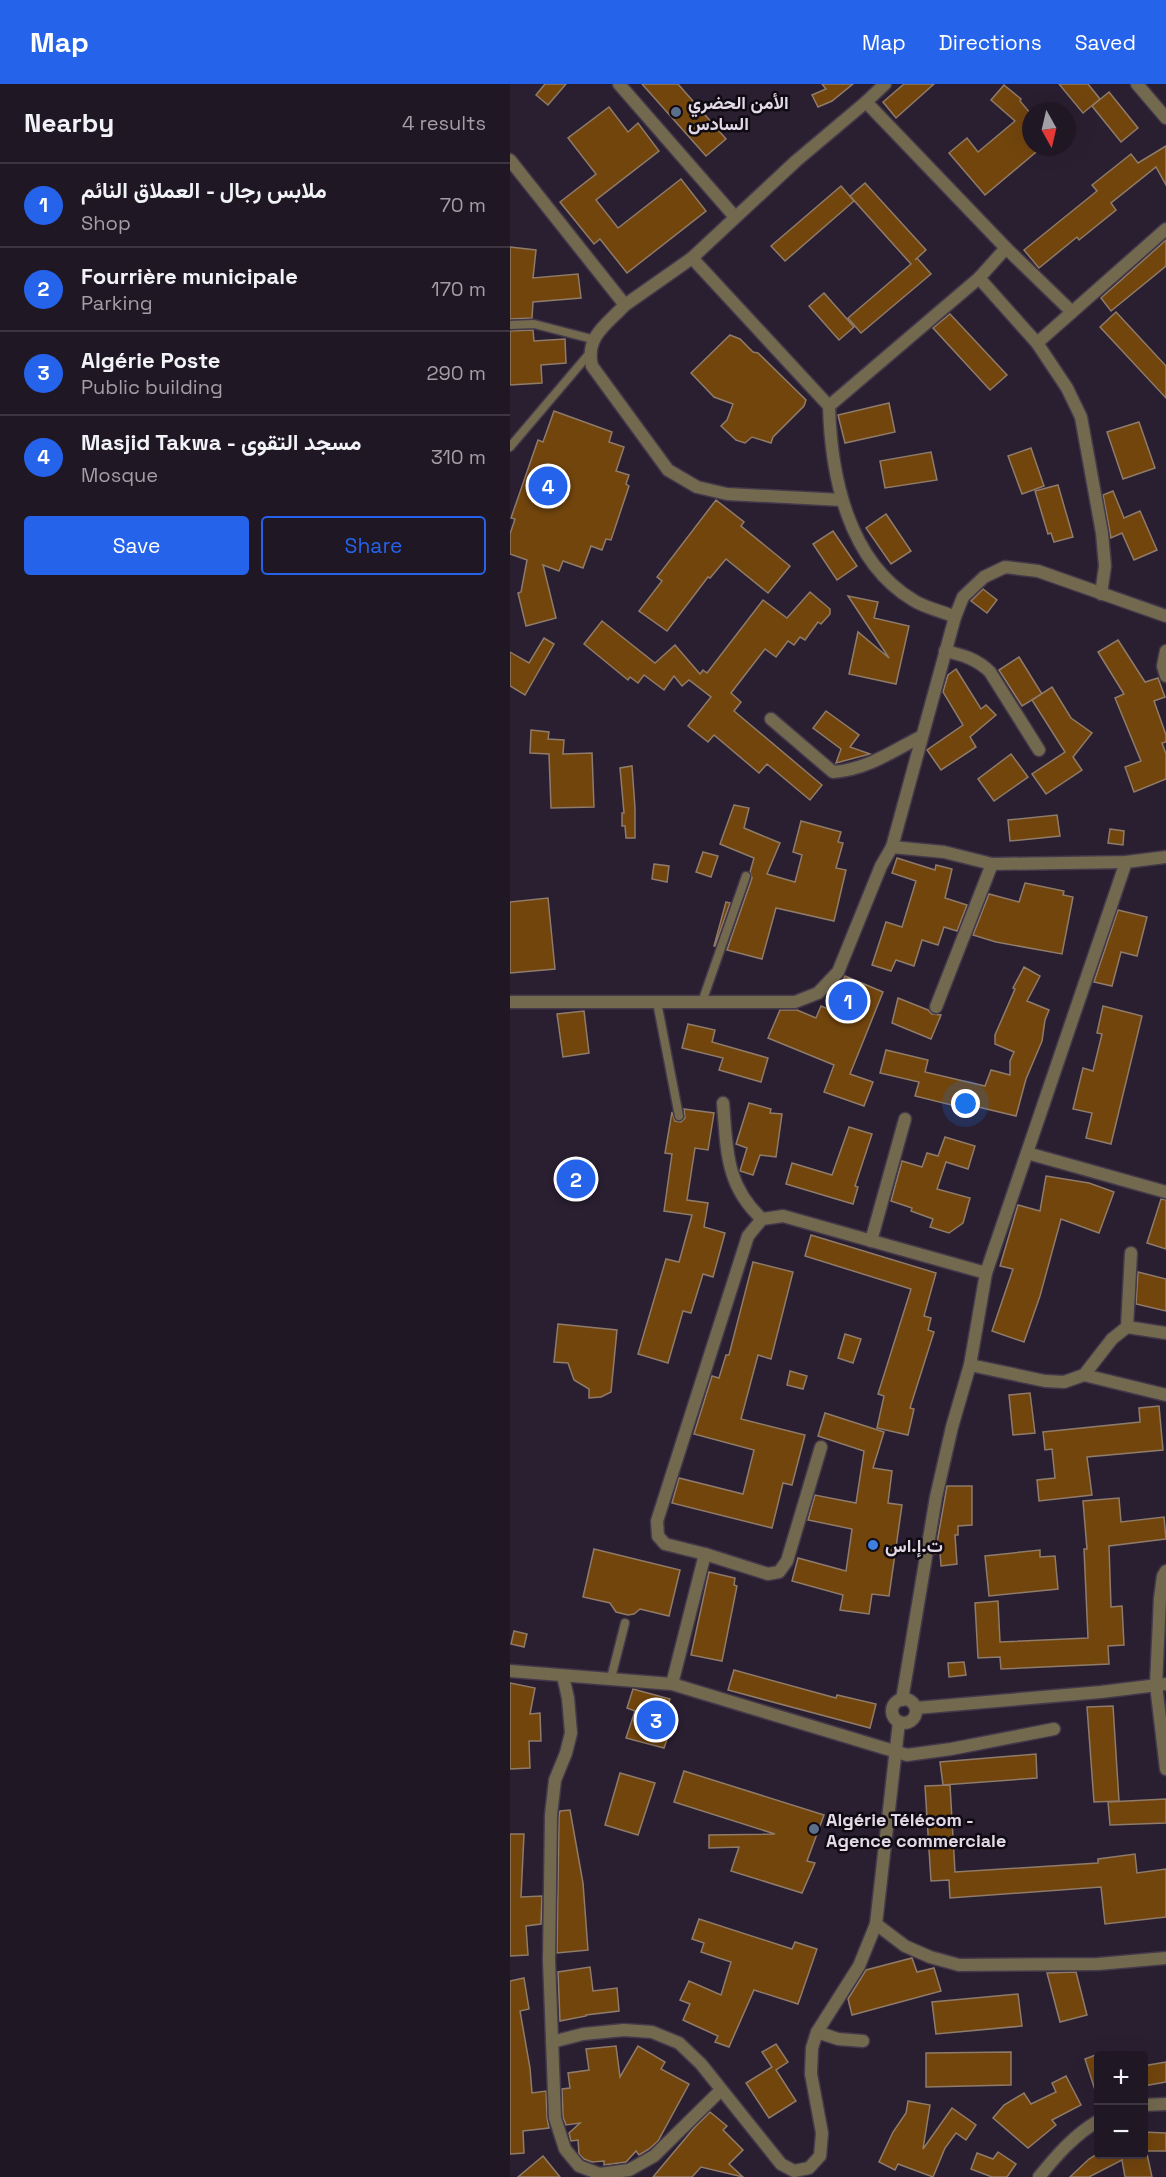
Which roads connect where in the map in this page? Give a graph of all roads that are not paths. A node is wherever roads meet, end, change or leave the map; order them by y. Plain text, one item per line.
1 (619, 84) edge
2 (885, 84) edge
3 (1137, 84) edge
4 (866, 102) junction
5 (1166, 118) edge
6 (510, 160) edge
7 (735, 217) junction
8 (1166, 229) edge
9 (1006, 248) junction
10 (692, 258) junction
11 (979, 278) junction
12 (625, 305) junction
13 (1072, 312) junction
14 (510, 325) edge
15 (592, 339) junction
16 (1037, 343) junction
17 (589, 354) junction
18 (829, 406) junction
19 (510, 447) edge
20 (842, 500) junction
21 (1101, 594) junction
22 (1166, 616) edge
23 (956, 617) junction
24 (945, 651) junction
25 (1166, 651) edge
26 (1166, 676) edge
27 (771, 719) dead end
28 (922, 736) junction
29 (1039, 750) dead end
30 (892, 847) junction
31 (1166, 857) edge
32 (1126, 862) junction
33 (992, 864) junction
34 (746, 876) dead end
35 (510, 1002) edge
36 (657, 1002) junction
37 (702, 1002) junction
38 (936, 1007) dead end
39 (723, 1102) dead end
40 (679, 1116) dead end
41 (905, 1119) dead end
42 (1027, 1153) junction
43 (1166, 1192) edge
44 (762, 1218) junction
45 (871, 1241) junction
46 (1131, 1253) dead end
47 (986, 1273) junction
48 (1127, 1327) junction
49 (1166, 1333) edge
50 (970, 1365) junction
51 (1084, 1375) junction
52 (1166, 1395) edge
53 (821, 1447) dead end
54 (705, 1554) junction
55 (1166, 1571) edge
56 (1163, 1598) edge
57 (625, 1623) dead end
58 (510, 1671) edge
59 (563, 1676) junction
60 (611, 1678) junction
61 (672, 1684) junction
62 (1161, 1684) edge
63 (902, 1700) junction
64 (916, 1708) junction
65 (899, 1722) junction
66 (1054, 1729) dead end
67 (895, 1753) junction
68 (1166, 1769) edge
69 (876, 1924) junction
70 (1166, 1958) edge
71 (817, 2032) junction
72 (552, 2042) junction
73 (864, 2042) dead end
74 (721, 2090) junction
75 (1166, 2104) edge
76 (1148, 2105) edge
77 (1094, 2123) edge
78 (810, 2172) edge
79 (1038, 2177) edge

1 - 7 street
2 - 4 street
3 - 5 street
4 - 7 street
4 - 9 street
6 - 12 street
7 - 10 street
8 - 13 street
9 - 11 street
9 - 13 street
10 - 12 street
10 - 18 street
11 - 16 street
11 - 18 street
12 - 15 street
13 - 16 street
14 - 15 lane
15 - 17 street
16 - 21 street
17 - 19 lane
17 - 20 street
18 - 20 street
20 - 23 street
21 - 22 street
21 - 23 street
23 - 24 street
24 - 28 street
24 - 29 street
25 - 26 street
27 - 28 street
28 - 30 street
30 - 33 street
30 - 37 street
31 - 32 street
32 - 33 street
32 - 42 street
33 - 38 street
34 - 37 lane
35 - 36 street
36 - 37 street
36 - 40 lane
39 - 44 street
41 - 45 street
42 - 43 street
42 - 47 street
44 - 45 street
44 - 54 street
45 - 47 street
46 - 48 street
47 - 50 street
48 - 49 street
48 - 51 street
50 - 51 street
50 - 63 street
51 - 52 street
53 - 54 street
54 - 61 street
55 - 56 street
56 - 62 street
57 - 60 lane
58 - 59 street
59 - 60 street
59 - 72 street
60 - 61 street
61 - 67 street
62 - 64 street
62 - 68 street
63 - 64 street
63 - 65 street
64 - 65 street
65 - 67 street
66 - 67 street
67 - 69 street
69 - 70 street
69 - 71 street
71 - 73 street
71 - 78 street
72 - 74 street
72 - 74 street
74 - 78 street
75 - 76 street
77 - 79 street

